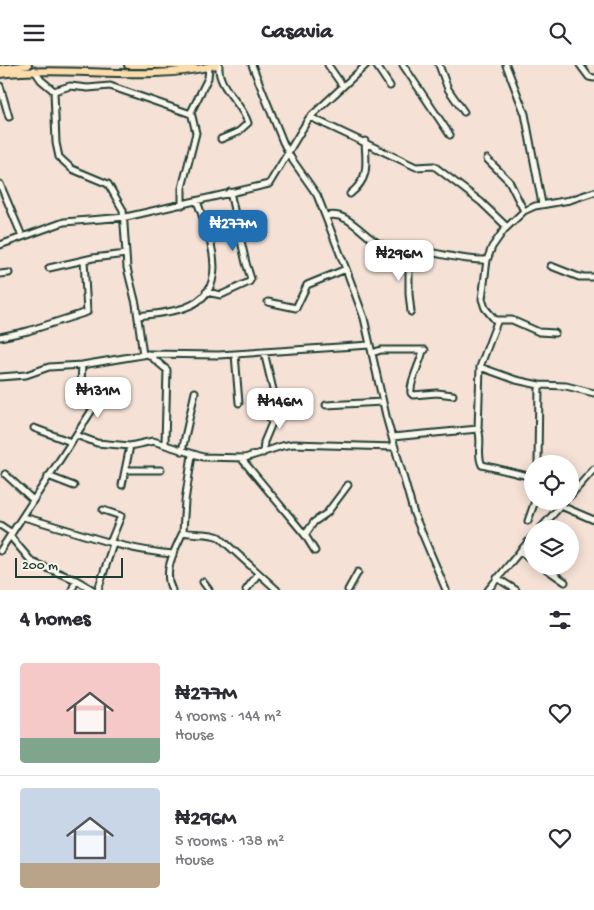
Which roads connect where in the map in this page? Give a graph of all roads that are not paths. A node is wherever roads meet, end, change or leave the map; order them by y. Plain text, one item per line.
1 (28, 65) edge
2 (128, 65) edge
3 (138, 65) edge
4 (192, 65) edge
5 (218, 65) edge
6 (252, 65) edge
7 (328, 65) edge
8 (366, 65) edge
9 (376, 65) edge
10 (403, 65) edge
11 (439, 65) edge
12 (506, 65) edge
13 (580, 65) edge
14 (209, 67) junction
15 (0, 69) edge
16 (34, 69) junction
17 (0, 74) edge
18 (594, 78) edge
19 (342, 85) junction
20 (0, 86) edge
21 (390, 87) dead end
22 (54, 91) junction
23 (464, 112) dead end
24 (191, 114) junction
25 (9, 117) dead end
26 (310, 117) junction
27 (450, 135) dead end
28 (222, 139) dead end
29 (365, 141) junction
30 (288, 153) junction
31 (487, 159) dead end
32 (0, 184) edge
33 (230, 192) junction
34 (594, 193) edge
35 (350, 194) dead end
36 (197, 201) junction
37 (542, 204) junction
38 (182, 205) junction
39 (524, 211) junction
40 (327, 216) junction
41 (126, 217) junction
42 (507, 227) junction
43 (22, 236) junction
44 (0, 245) edge
45 (409, 250) junction
46 (126, 253) junction
47 (84, 260) junction
48 (487, 260) junction
49 (551, 266) dead end
50 (49, 268) dead end
51 (346, 269) junction
52 (9, 273) dead end
53 (0, 275) edge
54 (594, 277) edge
55 (206, 292) junction
56 (268, 302) dead end
57 (411, 312) dead end
58 (138, 316) junction
59 (497, 322) junction
60 (555, 333) dead end
61 (0, 337) edge
62 (370, 345) junction
63 (264, 352) junction
64 (235, 353) junction
65 (372, 353) junction
66 (146, 355) junction
67 (82, 365) junction
68 (480, 367) junction
69 (0, 377) edge
70 (539, 385) junction
71 (195, 392) dead end
72 (107, 393) dead end
73 (594, 393) edge
74 (453, 395) dead end
75 (69, 397) dead end
76 (276, 398) dead end
77 (383, 402) junction
78 (239, 403) dead end
79 (326, 405) dead end
80 (268, 414) dead end
81 (34, 428) dead end
82 (478, 429) junction
83 (76, 435) junction
84 (392, 437) junction
85 (71, 442) junction
86 (165, 443) junction
87 (130, 446) junction
88 (394, 447) junction
89 (182, 451) junction
90 (263, 453) junction
91 (192, 455) junction
92 (538, 455) edge
93 (241, 458) junction
94 (161, 469) dead end
95 (594, 469) edge
96 (125, 470) junction
97 (5, 474) dead end
98 (524, 475) edge
99 (48, 476) junction
100 (122, 485) dead end
101 (348, 485) dead end
102 (74, 486) dead end
103 (579, 486) edge
104 (32, 499) junction
105 (103, 509) dead end
106 (557, 510) edge
107 (576, 510) edge
108 (23, 517) junction
109 (548, 520) edge
110 (594, 520) edge
111 (0, 525) edge
112 (183, 532) junction
113 (11, 535) junction
114 (305, 535) junction
115 (111, 544) junction
116 (524, 546) edge
117 (0, 551) edge
118 (315, 551) dead end
119 (520, 551) junction
120 (173, 554) junction
121 (524, 554) edge
122 (358, 572) dead end
123 (258, 574) junction
124 (554, 575) edge
125 (497, 578) junction
126 (76, 580) junction
127 (203, 582) dead end
128 (564, 582) dead end
129 (72, 590) edge
130 (93, 590) edge
131 (98, 590) edge
132 (172, 590) edge
133 (208, 590) edge
134 (246, 590) edge
135 (277, 590) edge
136 (348, 590) edge
137 (446, 590) edge
138 (488, 590) edge
139 (516, 590) edge

1 - 15 main road
2 - 3 main road
3 - 4 main road
5 - 14 main road
5 - 28 street
6 - 30 street
7 - 19 street
8 - 19 street
9 - 21 street
10 - 27 street
11 - 23 street
12 - 37 street
13 - 18 street
14 - 16 main road
14 - 24 street
16 - 17 main road
16 - 22 street
19 - 26 street
20 - 25 street
22 - 24 street
22 - 41 street
24 - 38 street
26 - 29 street
26 - 30 street
29 - 35 street
29 - 42 street
30 - 33 street
30 - 40 street
31 - 39 street
32 - 43 street
33 - 36 street
33 - 55 street
34 - 37 street
36 - 38 street
36 - 55 street
37 - 39 street
38 - 41 street
39 - 42 street
40 - 45 street
40 - 51 street
41 - 43 street
41 - 46 street
42 - 48 street
43 - 44 street
45 - 48 street
45 - 57 street
46 - 47 street
46 - 58 street
47 - 50 street
47 - 61 street
48 - 59 street
49 - 54 street
51 - 56 street
51 - 62 street
52 - 53 street
55 - 58 street
58 - 66 street
59 - 60 street
59 - 68 street
62 - 63 street
62 - 65 street
63 - 64 street
63 - 76 street
64 - 66 street
64 - 78 street
65 - 74 street
65 - 77 street
66 - 67 street
66 - 86 street
67 - 69 street
67 - 75 street
68 - 70 street
68 - 82 street
70 - 73 street
70 - 92 street
71 - 89 street
72 - 83 street
77 - 79 street
77 - 84 street
80 - 90 street
81 - 85 street
82 - 84 street
82 - 98 street
83 - 85 street
83 - 87 street
84 - 88 street
85 - 99 street
86 - 87 street
86 - 89 street
87 - 96 street
88 - 90 street
88 - 137 street
89 - 91 street
90 - 93 street
91 - 93 street
91 - 112 street
93 - 114 street
94 - 96 street
95 - 103 street
96 - 100 street
97 - 104 street
99 - 102 street
99 - 104 street
101 - 114 street
104 - 108 street
105 - 115 street
106 - 109 street
107 - 110 street
108 - 113 street
108 - 115 street
111 - 113 street
112 - 120 street
112 - 123 street
113 - 117 street
113 - 126 street
114 - 118 street
115 - 120 street
115 - 131 street
116 - 119 street
119 - 121 street
119 - 125 street
120 - 132 street
122 - 136 street
123 - 134 street
123 - 135 street
124 - 128 street
125 - 138 street
125 - 139 street
126 - 129 street
126 - 130 street
127 - 133 street

